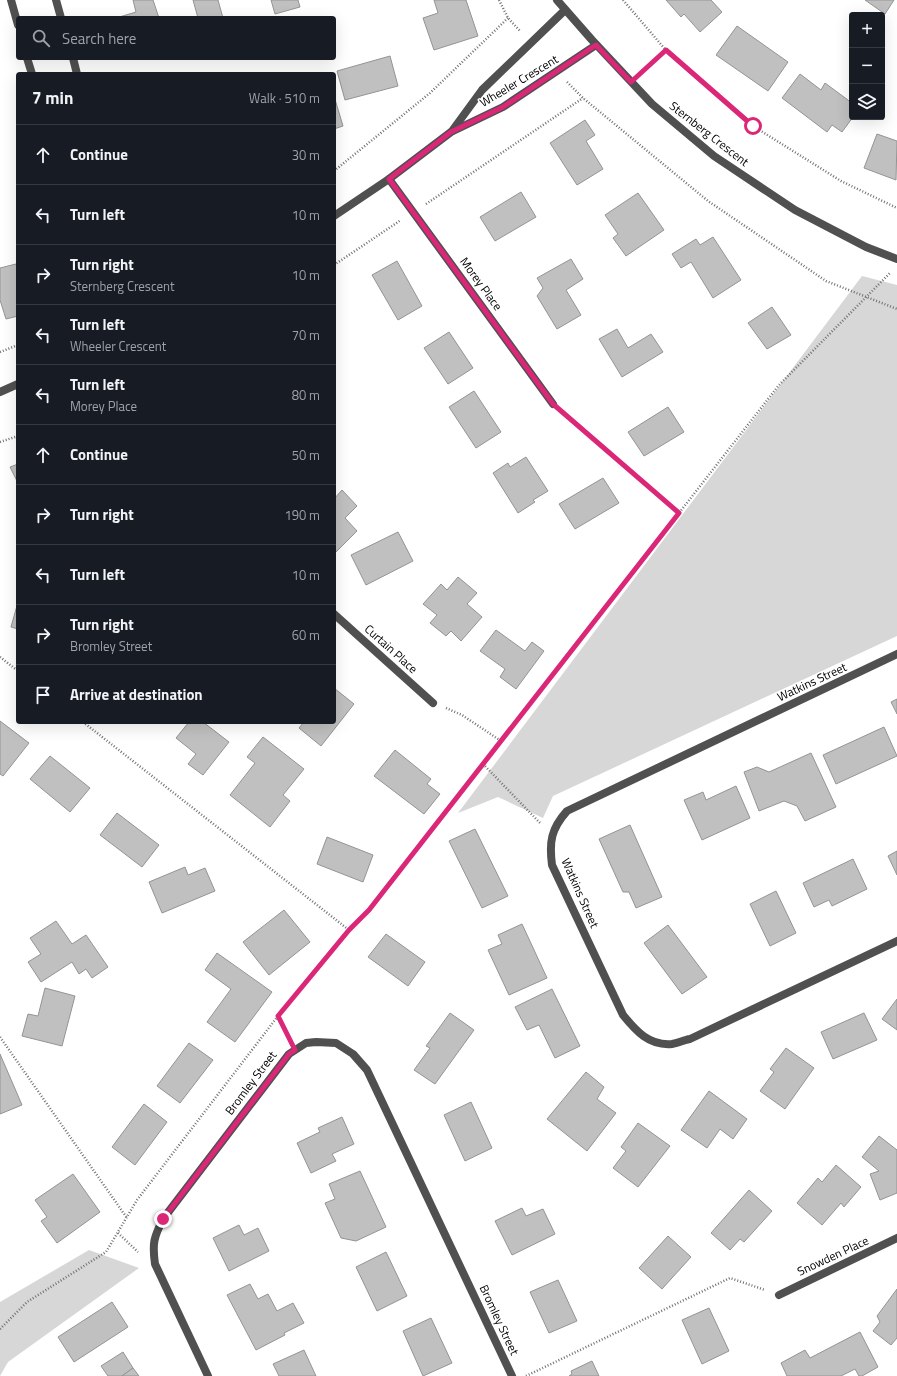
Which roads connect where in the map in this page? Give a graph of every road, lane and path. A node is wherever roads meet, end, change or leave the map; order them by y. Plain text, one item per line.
1 (11, 0) edge
2 (56, 0) edge
3 (499, 0) edge
4 (557, 0) edge
5 (623, 0) edge
6 (564, 10) junction
7 (60, 16) edge
8 (16, 18) edge
9 (596, 45) junction
10 (666, 50) junction
11 (28, 60) edge
12 (73, 60) edge
13 (31, 72) edge
14 (76, 72) edge
15 (631, 82) junction
16 (451, 132) junction
17 (336, 169) edge
18 (389, 179) junction
19 (897, 208) edge
20 (414, 212) junction
21 (336, 215) edge
22 (897, 259) edge
23 (336, 264) edge
24 (892, 270) dead end
25 (866, 297) junction
26 (897, 309) edge
27 (16, 346) edge
28 (0, 352) edge
29 (16, 385) edge
30 (0, 392) edge
31 (553, 404) joint
32 (16, 437) edge
33 (0, 442) edge
34 (679, 513) junction
35 (336, 616) edge
36 (897, 654) edge
37 (0, 657) edge
38 (16, 669) edge
39 (433, 703) joint
40 (86, 724) edge
41 (501, 741) junction
42 (483, 764) junction
43 (552, 835) junction
44 (349, 930) junction
45 (897, 940) edge
46 (278, 1016) junction
47 (0, 1037) edge
48 (295, 1050) junction
49 (127, 1218) junction
50 (118, 1233) junction
51 (897, 1238) edge
52 (154, 1255) junction
53 (779, 1294) joint
54 (0, 1328) edge
55 (208, 1376) edge
56 (512, 1376) edge
57 (526, 1376) edge

1 - 8 street
2 - 7 street
3 - 17 path
4 - 6 street, Sternberg Crescent
5 - 10 path
6 - 9 street, Sternberg Crescent
6 - 16 street, Wheeler Crescent
9 - 15 street, Sternberg Crescent
9 - 16 street, Wheeler Crescent
10 - 15 path
10 - 19 path
11 - 13 street
12 - 14 street
15 - 22 street, Sternberg Crescent
16 - 18 street, Wheeler Crescent
18 - 20 street, Morey Place
18 - 21 street, Wheeler Crescent
20 - 23 path
20 - 25 path
20 - 31 street, Morey Place
24 - 25 path
25 - 26 path
25 - 34 path
27 - 28 path
29 - 30 street
31 - 34 path
32 - 33 path
34 - 41 path
35 - 39 street, Curtain Place
36 - 43 street, Watkins Street
37 - 38 path
39 - 41 path
40 - 44 path
41 - 42 path
42 - 43 path
42 - 44 path
43 - 45 street, Watkins Street
44 - 46 path
46 - 48 path
46 - 49 path
47 - 49 path
48 - 52 street, Bromley Street
48 - 56 street, Bromley Street
49 - 50 path
50 - 52 path
50 - 54 path
51 - 53 street, Snowden Place
52 - 55 street, Bromley Street
53 - 57 path

